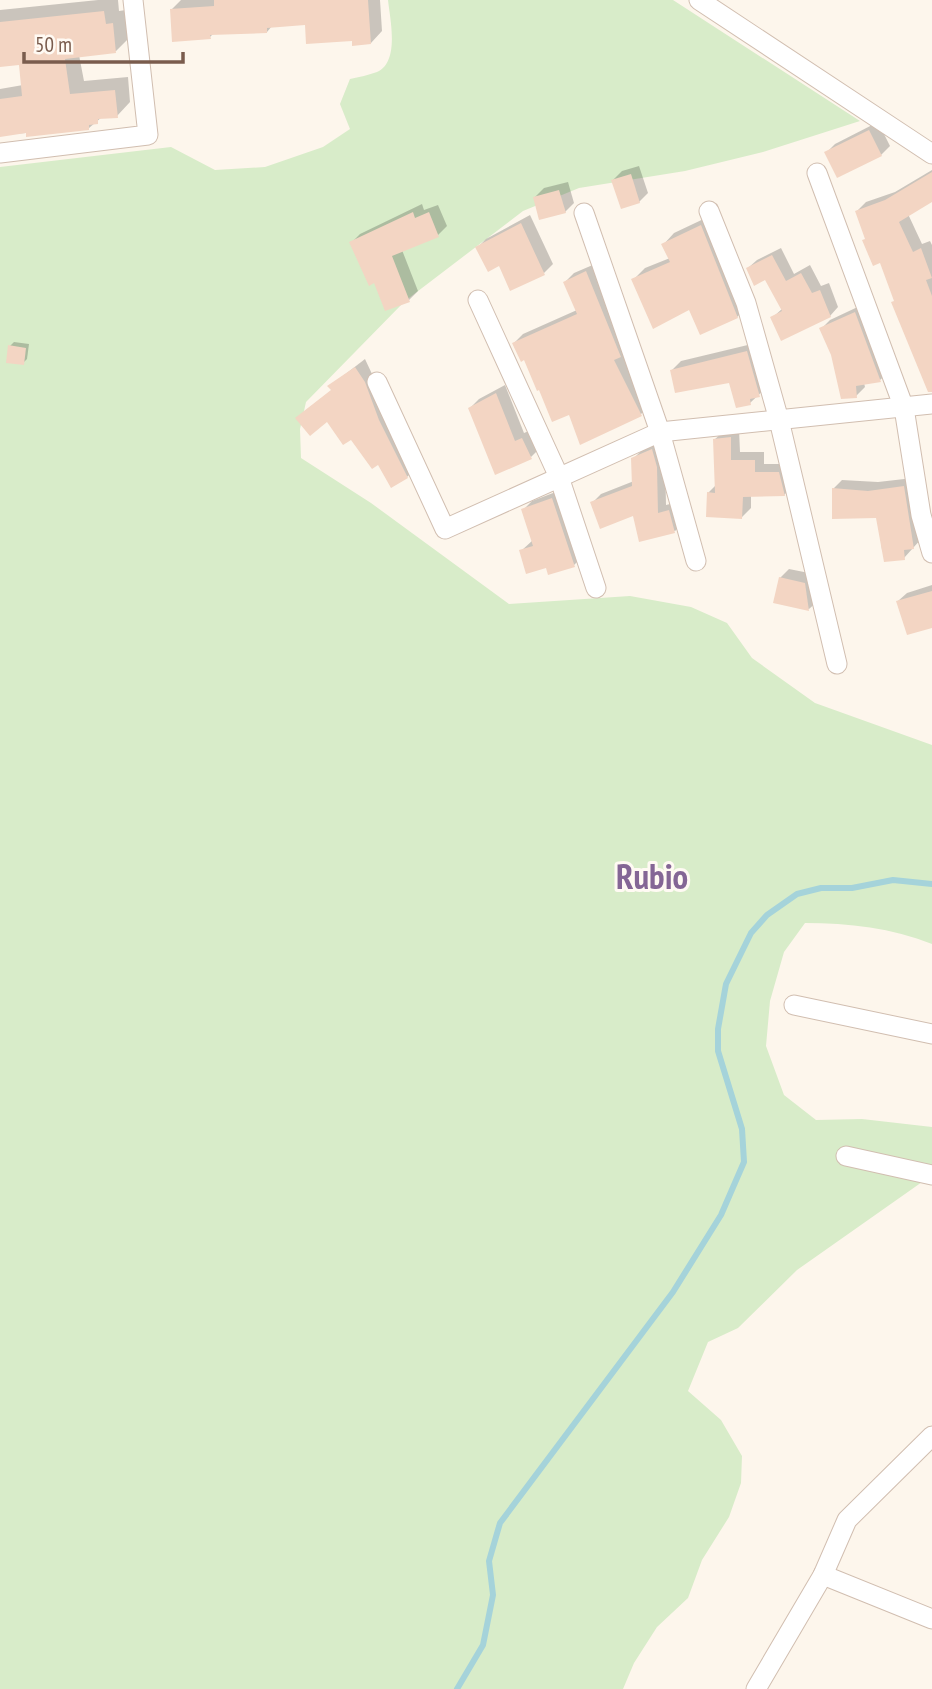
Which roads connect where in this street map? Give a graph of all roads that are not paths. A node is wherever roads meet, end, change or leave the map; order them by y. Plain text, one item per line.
1 (133, 0) edge
2 (699, 0) edge
3 (0, 153) edge
4 (932, 154) edge
5 (817, 173) dead end
6 (709, 211) dead end
7 (584, 213) dead end
8 (478, 300) dead end
9 (377, 382) dead end
10 (932, 404) edge
11 (904, 408) junction
12 (779, 420) junction
13 (660, 432) junction
14 (559, 477) junction
15 (932, 553) edge
16 (696, 561) dead end
17 (596, 588) dead end
18 (837, 664) dead end
19 (794, 1005) dead end
20 (932, 1034) edge
21 (846, 1156) dead end
22 (932, 1175) edge
23 (932, 1436) edge
24 (823, 1576) junction
25 (932, 1619) edge
26 (756, 1689) edge

1 - 3 street
2 - 4 street
5 - 11 street
6 - 12 street
7 - 13 street
8 - 14 street
9 - 14 street
10 - 11 street
11 - 12 street
11 - 15 street
12 - 13 street
12 - 18 street
13 - 14 street
13 - 16 street
14 - 17 street
19 - 20 street
21 - 22 street
23 - 24 street
24 - 25 street
24 - 26 street

